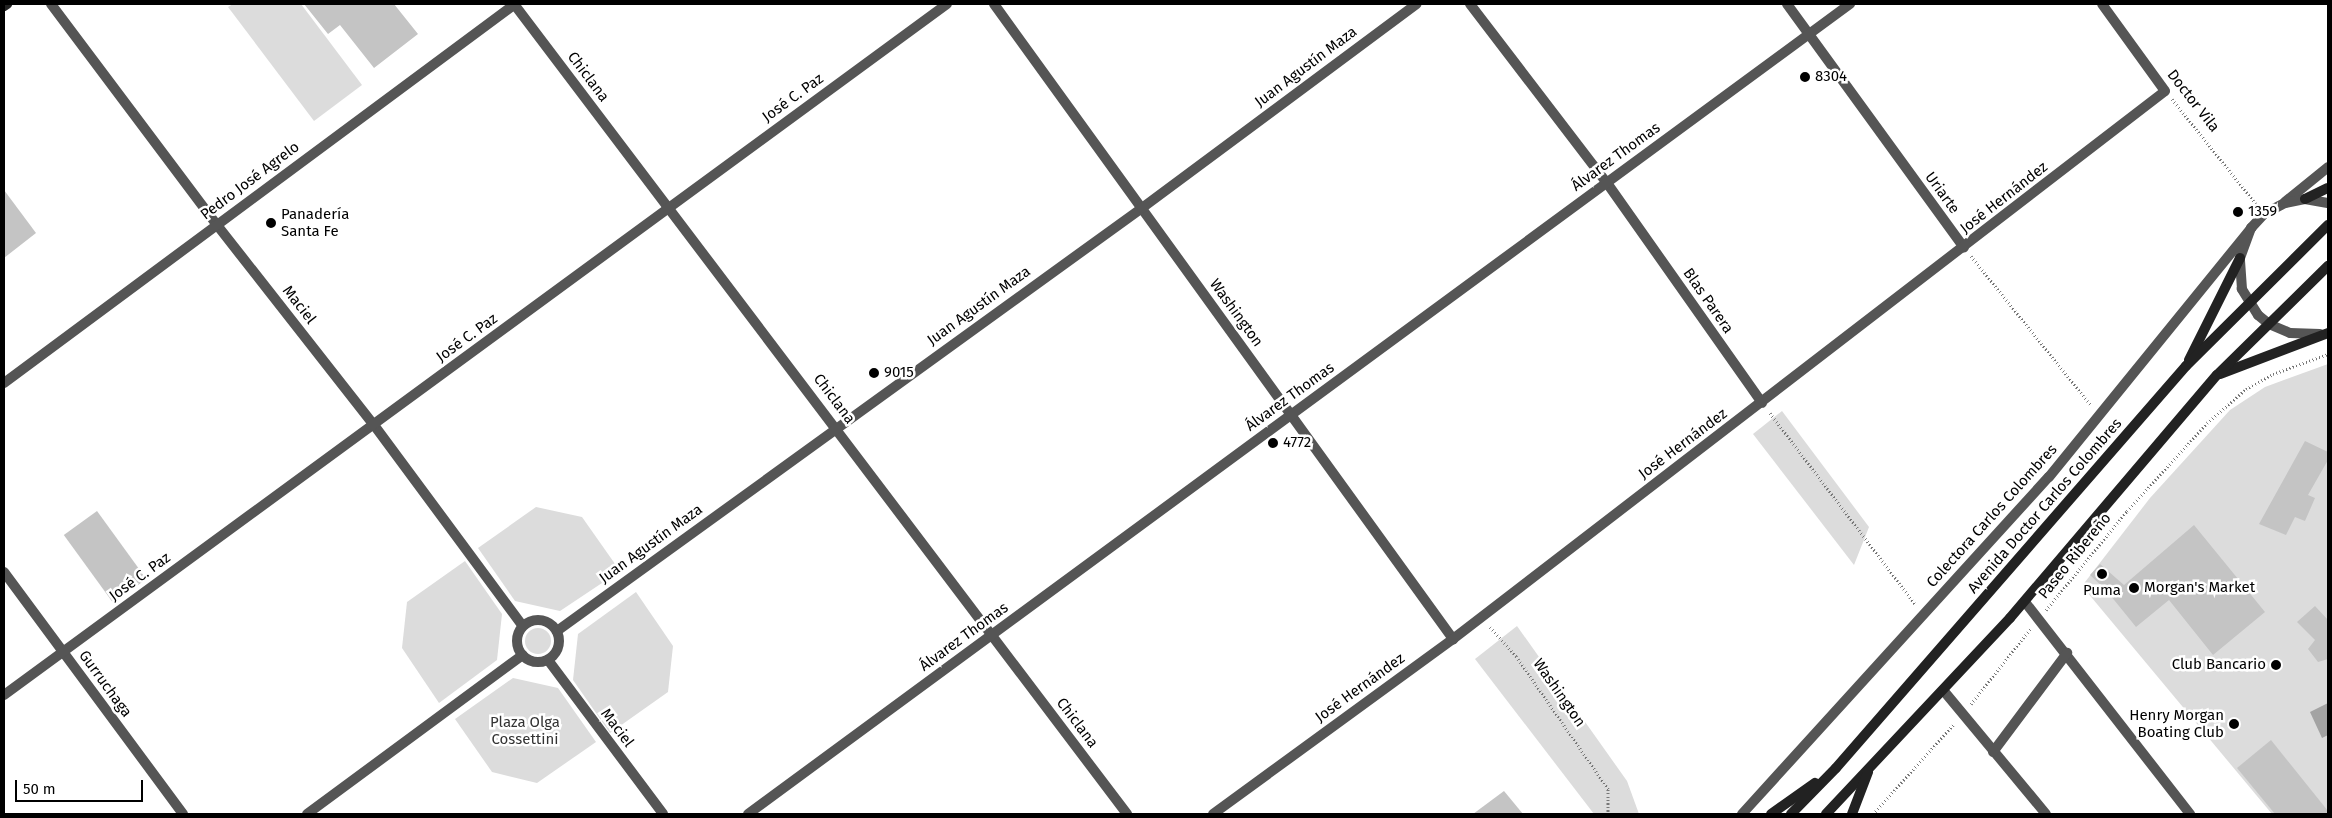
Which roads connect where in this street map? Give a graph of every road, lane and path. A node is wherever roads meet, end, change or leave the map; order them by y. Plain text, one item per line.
1 (51, 4) edge
2 (514, 4) edge
3 (947, 4) edge
4 (994, 4) edge
5 (1417, 4) edge
6 (1470, 4) edge
7 (1787, 4) edge
8 (1850, 4) edge
9 (2102, 4) edge
10 (1809, 34) junction
11 (2166, 91) junction
12 (2328, 167) edge
13 (1607, 183) junction
14 (2328, 188) edge
15 (2305, 199) junction
16 (2285, 203) junction
17 (2328, 203) edge
18 (668, 208) junction
19 (1142, 208) junction
20 (2264, 214) junction
21 (217, 225) junction
22 (2328, 225) edge
23 (2251, 228) junction
24 (1964, 248) junction
25 (2240, 258) junction
26 (2328, 266) edge
27 (2250, 304) junction
28 (2269, 324) junction
29 (2328, 332) edge
30 (2328, 354) edge
31 (2186, 366) junction
32 (2217, 375) junction
33 (4, 383) edge
34 (1762, 403) junction
35 (1291, 415) junction
36 (2100, 416) junction
37 (374, 425) junction
38 (836, 427) junction
39 (4, 572) edge
40 (2024, 602) junction
41 (1923, 615) junction
42 (1482, 617) junction
43 (2038, 618) junction
44 (523, 626) junction
45 (557, 631) junction
46 (992, 635) junction
47 (1453, 638) junction
48 (63, 652) junction
49 (2067, 654) junction
50 (524, 655) junction
51 (548, 660) junction
52 (1942, 690) junction
53 (4, 696) edge
54 (1963, 715) junction
55 (1993, 752) junction
56 (1870, 767) junction
57 (1836, 768) junction
58 (183, 814) edge
59 (307, 814) edge
60 (663, 814) edge
61 (748, 814) edge
62 (1127, 814) edge
63 (1213, 814) edge
64 (1608, 814) edge
65 (1742, 814) edge
66 (1771, 814) edge
67 (1791, 814) edge
68 (1826, 814) edge
69 (1852, 814) edge
70 (1873, 814) edge
71 (2046, 814) edge
72 (2190, 814) edge

1 - 21 street, Maciel
2 - 18 street, Chiclana
2 - 21 street, Pedro José Agrelo
3 - 18 street, José C. Paz
4 - 19 street, Washington
5 - 19 street, Juan Agustín Maza
6 - 13 street, Blas Parera
7 - 10 street, Uriarte
8 - 10 street, Álvarez Thomas
9 - 11 street, Doctor Vila
10 - 13 street, Álvarez Thomas
10 - 24 street, Uriarte
11 - 20 path, Doctor Vila
11 - 24 street, José Hernández
12 - 16 street
13 - 34 street, Blas Parera
13 - 35 street, Álvarez Thomas
14 - 15 main road
15 - 16 street
15 - 17 street
16 - 20 street, Colectora Carlos Colombres
18 - 37 street, José C. Paz
18 - 38 street, Chiclana
19 - 35 street, Washington
19 - 38 street, Juan Agustín Maza
20 - 23 street, Colectora Carlos Colombres
21 - 33 street, Pedro José Agrelo
21 - 37 street, Maciel
22 - 27 main road, Avenida Doctor Carlos Colombres
23 - 25 street
23 - 36 street, Colectora Carlos Colombres
24 - 34 street, José Hernández
24 - 36 path
25 - 27 street
25 - 31 main road
26 - 28 main road
27 - 28 street
27 - 31 main road, Avenida Doctor Carlos Colombres
28 - 29 street
28 - 32 main road
29 - 32 main road
30 - 43 path, Paseo Ribereño
31 - 57 main road, Avenida Doctor Carlos Colombres
32 - 40 main road
34 - 41 path
34 - 42 street, José Hernández
35 - 46 street, Álvarez Thomas
35 - 47 street, Washington
36 - 41 street, Colectora Carlos Colombres
37 - 44 street, Maciel
37 - 48 street, José C. Paz
38 - 45 street, Juan Agustín Maza
38 - 46 street, Chiclana
39 - 48 street, Gurruchaga
40 - 43 street
40 - 52 main road
41 - 65 street, Colectora Carlos Colombres
42 - 47 street, José Hernández
42 - 64 path, Washington
43 - 49 street
43 - 54 path, Paseo Ribereño
44 - 45 street
44 - 50 street
45 - 51 street
46 - 61 street, Álvarez Thomas
46 - 62 street, Chiclana
47 - 63 street, José Hernández
48 - 53 street, José C. Paz
48 - 58 street, Gurruchaga
49 - 55 street
49 - 72 street
50 - 51 street
50 - 59 street
51 - 60 street, Maciel
52 - 54 street
52 - 56 main road
54 - 55 street
54 - 70 path, Paseo Ribereño
55 - 71 street
56 - 68 main road
56 - 69 main road
57 - 66 main road
57 - 67 main road, Avenida Doctor Carlos Colombres

